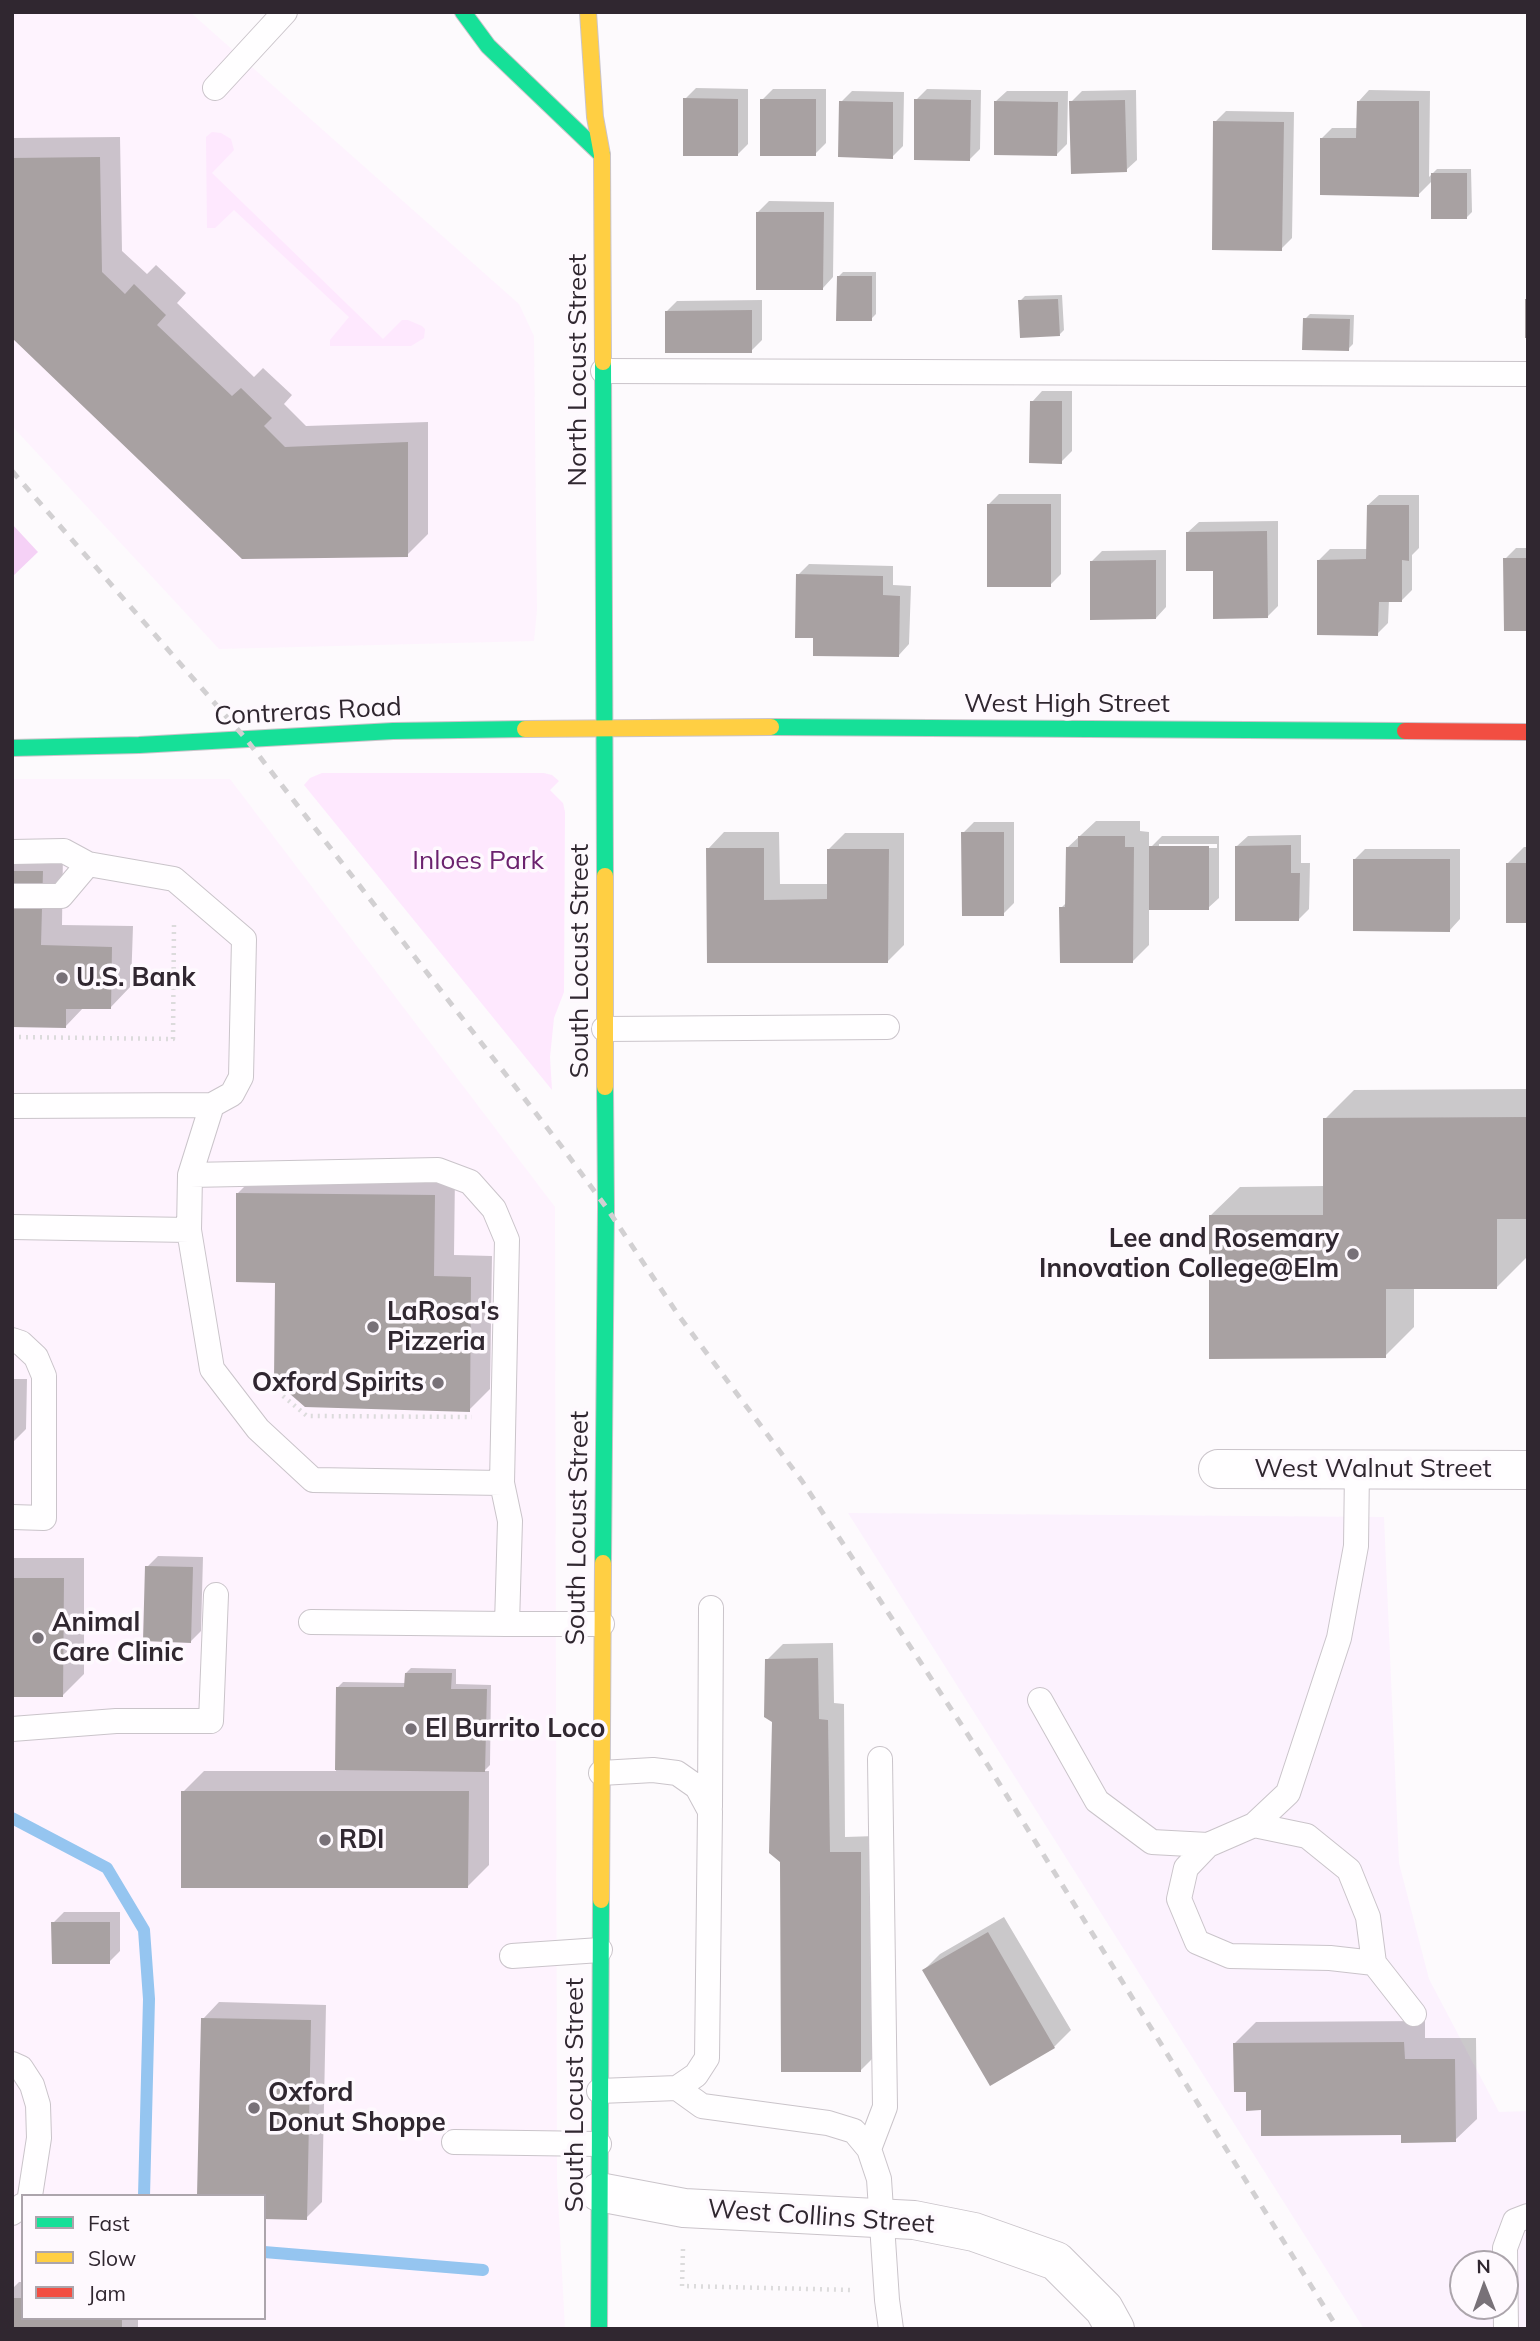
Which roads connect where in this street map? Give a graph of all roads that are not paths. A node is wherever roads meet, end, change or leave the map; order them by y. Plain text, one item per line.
1 (285, 12) edge
2 (463, 12) edge
3 (588, 12) edge
4 (215, 88) dead end
5 (602, 155) junction
6 (603, 371) junction
7 (1528, 374) edge
8 (606, 728) junction
9 (1528, 732) edge
10 (12, 748) edge
11 (12, 852) edge
12 (89, 864) junction
13 (12, 896) edge
14 (887, 1027) dead end
15 (604, 1029) junction
16 (12, 1105) edge
17 (212, 1105) junction
18 (190, 1175) junction
19 (12, 1227) edge
20 (189, 1230) junction
21 (12, 1340) edge
22 (1219, 1469) dead end
23 (1357, 1469) junction
24 (1528, 1470) edge
25 (502, 1483) junction
26 (12, 1517) edge
27 (216, 1595) dead end
28 (711, 1608) dead end
29 (311, 1622) dead end
30 (507, 1624) junction
31 (601, 1624) junction
32 (1040, 1700) dead end
33 (12, 1729) edge
34 (880, 1759) dead end
35 (601, 1773) junction
36 (710, 1811) junction
37 (1254, 1825) junction
38 (1208, 1845) junction
39 (600, 1951) junction
40 (512, 1956) dead end
41 (1374, 1963) junction
42 (1414, 2014) dead end
43 (12, 2064) edge
44 (677, 2088) junction
45 (599, 2091) junction
46 (454, 2142) dead end
47 (599, 2144) junction
48 (869, 2149) junction
49 (599, 2192) junction
50 (30, 2194) edge
51 (1528, 2216) edge
52 (881, 2219) junction
53 (1110, 2319) edge
54 (599, 2329) edge
55 (891, 2329) edge
56 (1507, 2329) edge

1 - 4 lane
2 - 5 main road
3 - 5 main road, North Locust Street
5 - 6 main road, North Locust Street
6 - 7 lane
6 - 8 main road, North Locust Street
8 - 9 main road, West High Street
8 - 10 main road, Contreras Road
8 - 15 main road, South Locust Street
11 - 12 lane
12 - 13 lane
12 - 17 lane
14 - 15 lane
15 - 31 main road, South Locust Street
16 - 17 lane
17 - 18 lane
18 - 20 lane
18 - 25 lane
19 - 20 lane
20 - 25 lane
21 - 26 lane
22 - 23 street, West Walnut Street
23 - 24 street, West Walnut Street
23 - 37 lane
25 - 30 lane
27 - 33 lane
28 - 36 lane
29 - 30 lane
30 - 31 lane
31 - 35 main road, South Locust Street
32 - 38 lane
34 - 48 lane
35 - 36 lane
35 - 39 main road, South Locust Street
36 - 44 lane
37 - 38 lane
37 - 41 lane
38 - 41 lane
39 - 40 lane
39 - 45 main road, South Locust Street
41 - 42 lane
43 - 50 lane
44 - 45 lane
44 - 48 lane
45 - 47 main road, South Locust Street
46 - 47 lane
47 - 49 main road, South Locust Street
48 - 52 lane
49 - 52 street, West Collins Street
49 - 54 main road, South Locust Street
51 - 56 lane
52 - 53 street, West Collins Street
52 - 55 lane

